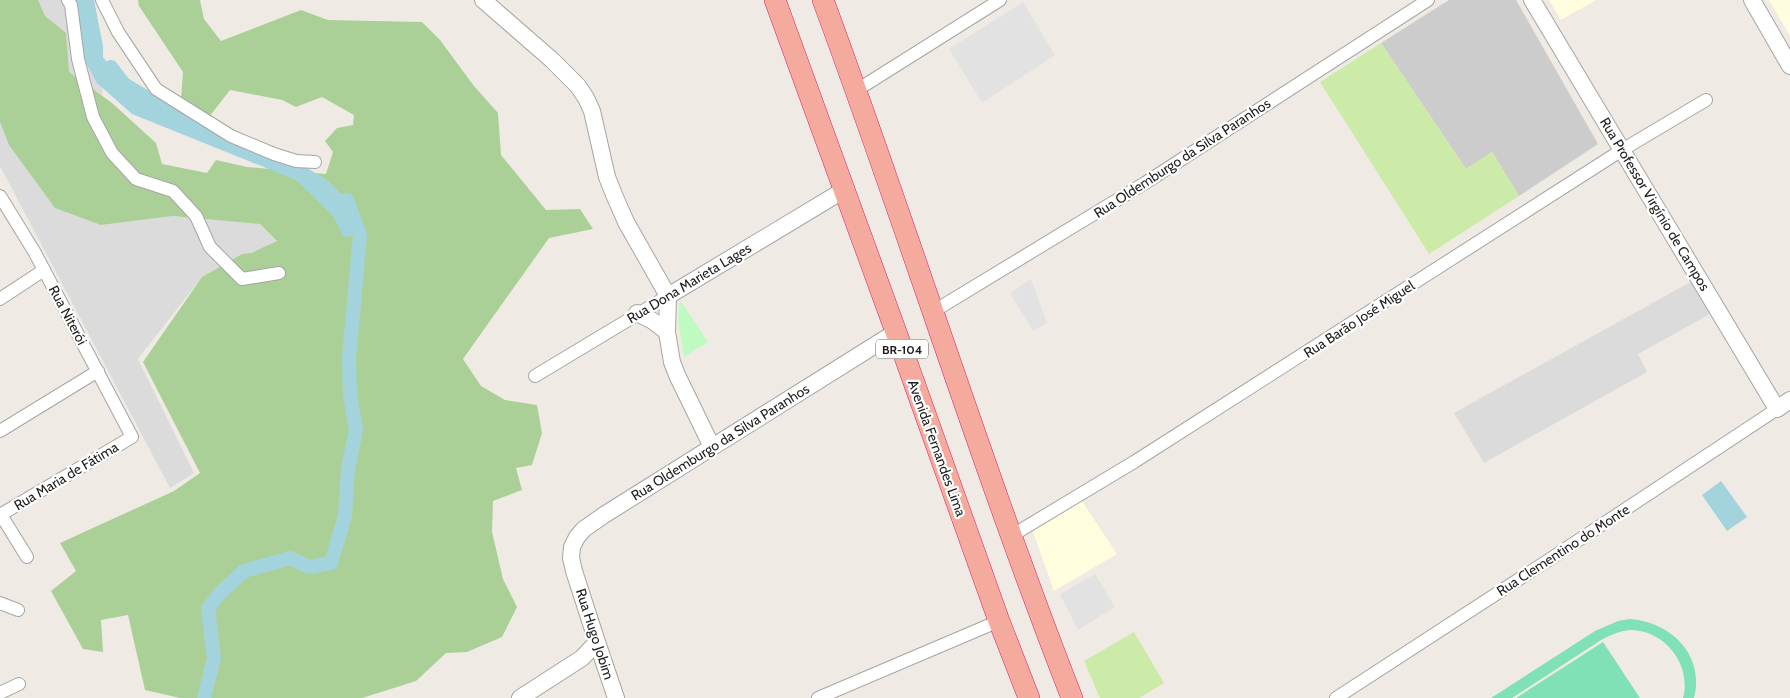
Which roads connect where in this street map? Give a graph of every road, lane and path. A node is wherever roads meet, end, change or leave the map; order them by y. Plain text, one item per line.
1 (68, 0) edge
2 (102, 0) edge
3 (483, 0) edge
4 (775, 0) edge
5 (823, 0) edge
6 (1000, 0) edge
7 (1428, 0) edge
8 (1532, 0) edge
9 (1752, 0) edge
10 (1790, 66) edge
11 (857, 90) junction
12 (1706, 100) dead end
13 (1622, 150) junction
14 (315, 162) dead end
15 (844, 190) junction
16 (0, 196) edge
17 (44, 270) junction
18 (279, 274) dead end
19 (668, 296) junction
20 (0, 299) edge
21 (934, 311) junction
22 (637, 313) junction
23 (667, 332) junction
24 (896, 332) junction
25 (98, 371) junction
26 (535, 376) dead end
27 (1783, 405) edge
28 (0, 431) edge
29 (132, 436) joint
30 (712, 447) junction
31 (1, 515) edge
32 (1011, 536) junction
33 (27, 557) dead end
34 (574, 571) joint
35 (0, 603) edge
36 (18, 610) dead end
37 (999, 621) junction
38 (597, 642) junction
39 (582, 658) junction
40 (603, 660) junction
41 (19, 684) dead end
42 (0, 693) edge
43 (520, 698) edge
44 (616, 698) edge
45 (818, 698) edge
46 (1029, 698) edge
47 (1072, 698) edge
48 (1336, 698) edge

1 - 18 street
2 - 14 street
3 - 19 street
4 - 15 highway, Avenida Fernandes Lima / BR-104
5 - 11 highway, BR-104
6 - 11 street
7 - 21 street, Rua Oldemburgo da Silva Paranhos
8 - 13 street, Rua Professor Virgínio de Campos
9 - 10 street
11 - 21 highway, BR-104
12 - 13 street, Rua Barão José Miguel
13 - 27 street, Rua Professor Virgínio de Campos
13 - 32 street, Rua Barão José Miguel
15 - 19 street, Rua Dona Marieta Lages
15 - 24 highway, Avenida Fernandes Lima / BR-104
16 - 17 street, Rua Niterói
17 - 20 street
17 - 25 street, Rua Niterói
19 - 22 street, Rua Dona Marieta Lages
19 - 23 street
21 - 32 highway, BR-104
22 - 23 street
22 - 26 street, Rua Dona Marieta Lages
23 - 30 street
24 - 30 street, Rua Oldemburgo da Silva Paranhos
24 - 37 highway, Avenida Fernandes Lima / BR-104
25 - 28 street
25 - 29 street, Rua Niterói
27 - 48 street, Rua Clementino do Monte
29 - 31 street, Rua Maria de Fátima
30 - 34 street, Rua Oldemburgo da Silva Paranhos
31 - 33 street, Rua Maria de Fátima
32 - 47 highway, BR-104
34 - 38 street, Rua Hugo Jobim
35 - 36 street
37 - 45 street
37 - 46 highway, Avenida Fernandes Lima / BR-104
38 - 39 street
38 - 40 street, Rua Hugo Jobim
39 - 40 street
39 - 43 street
40 - 44 street, Rua Hugo Jobim
41 - 42 street

